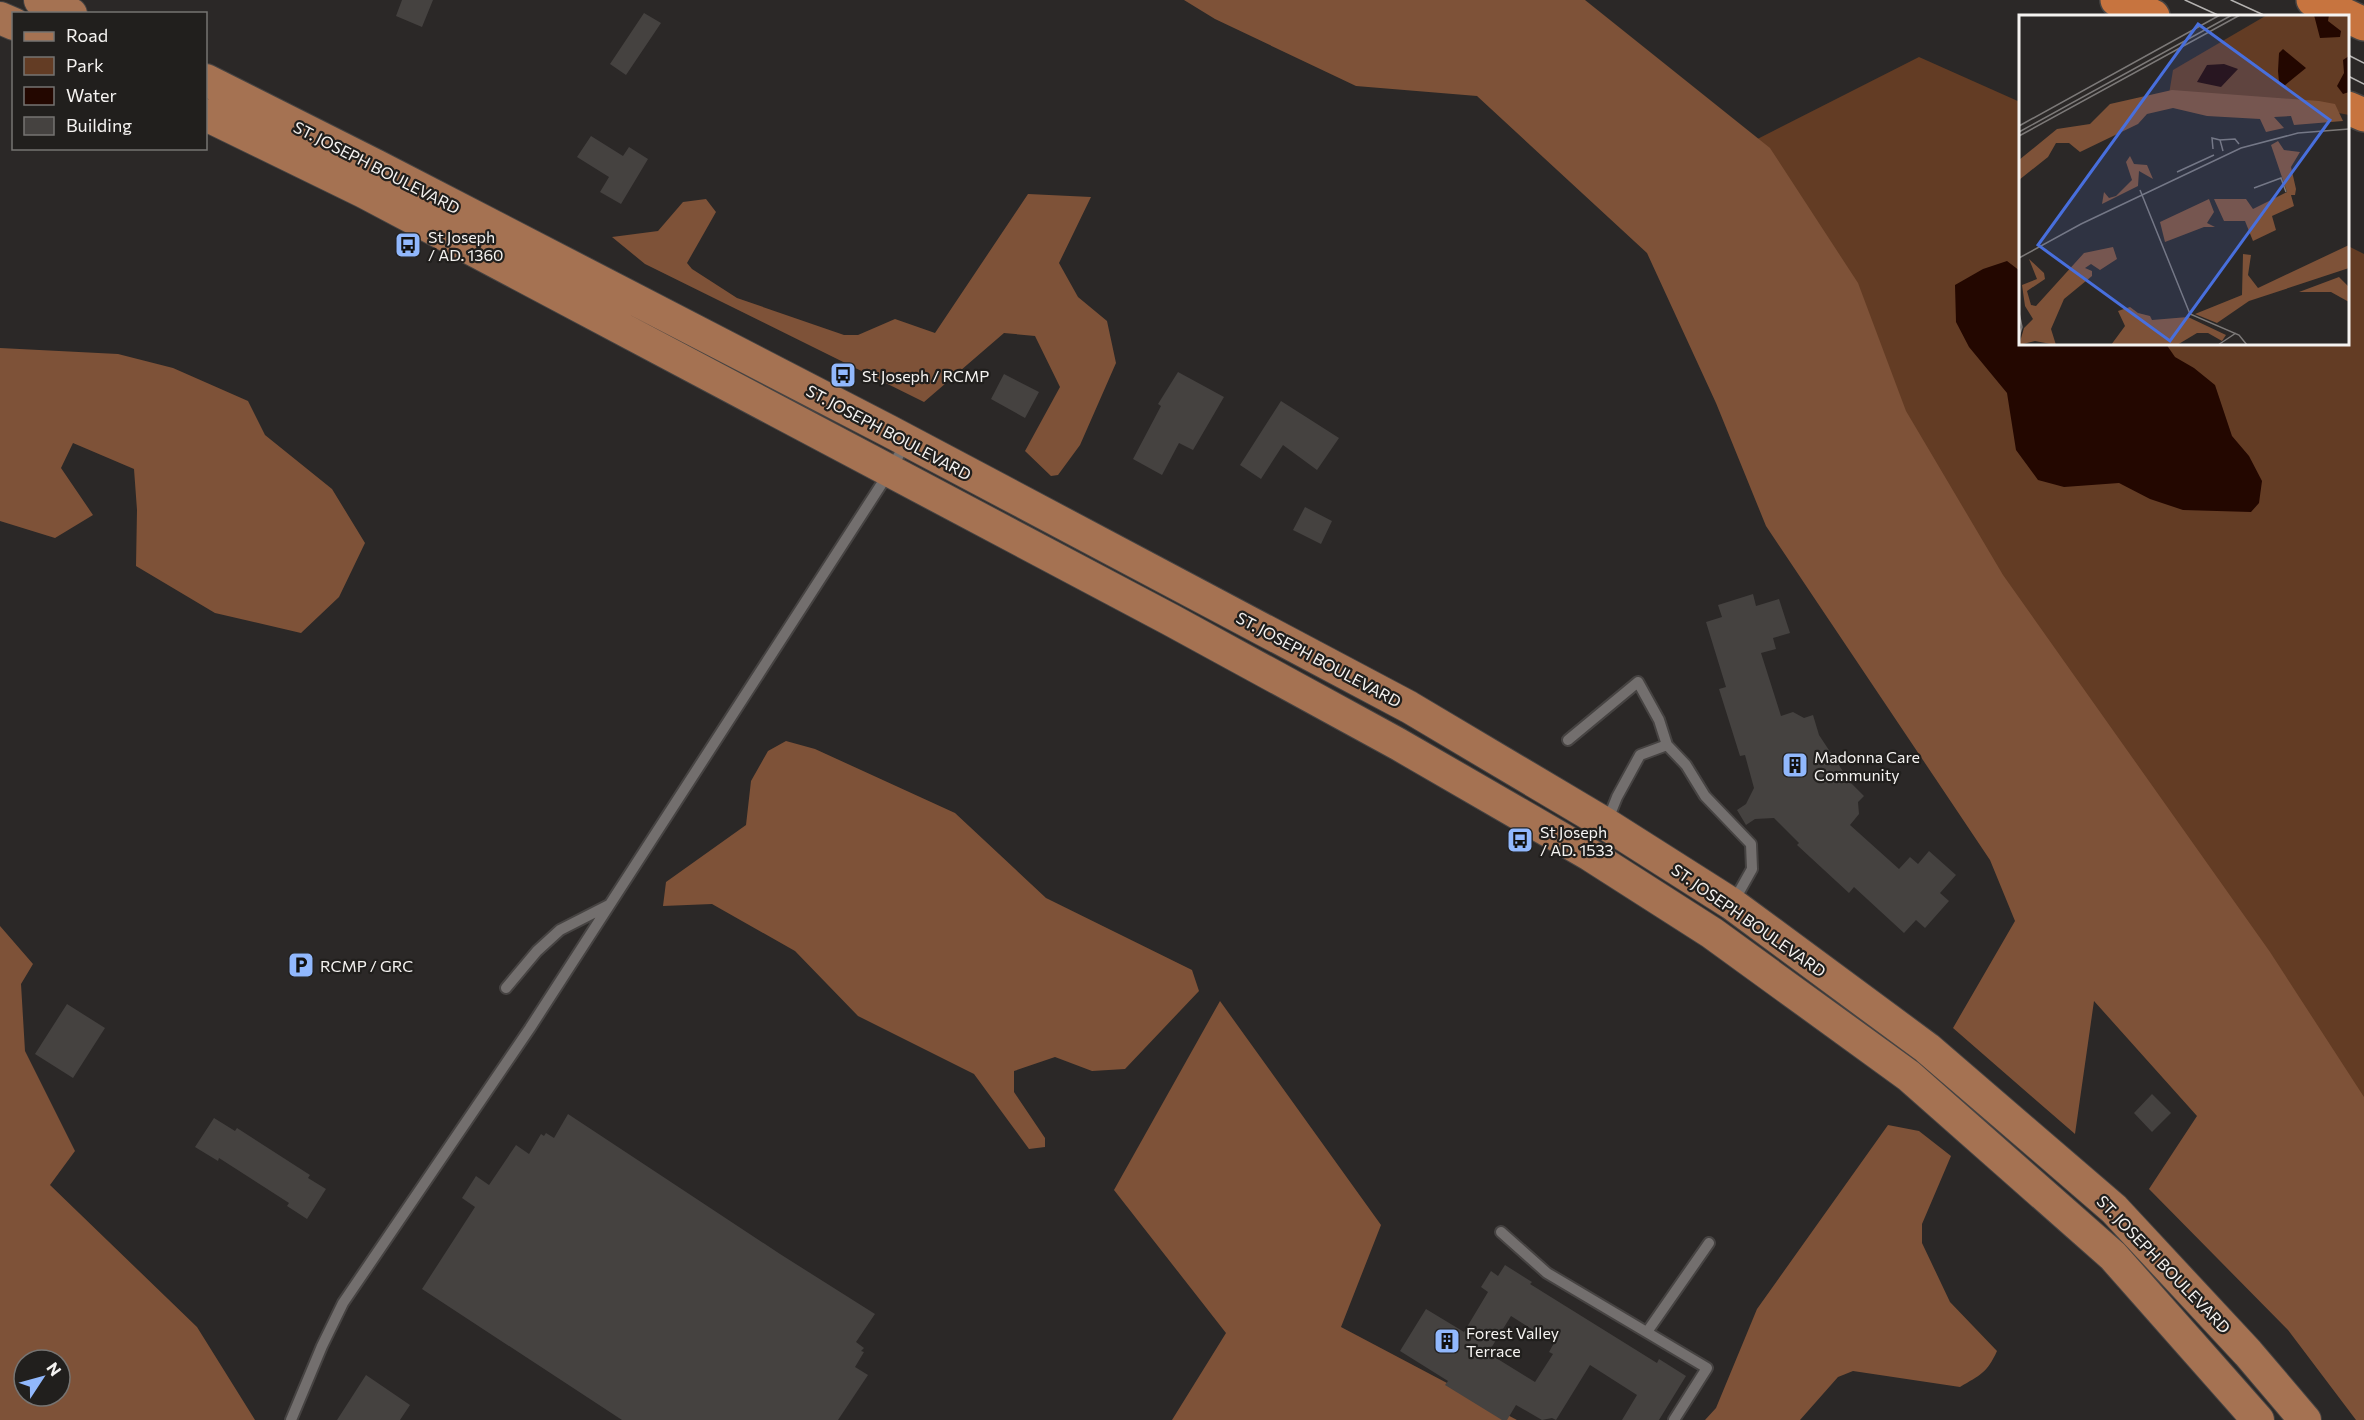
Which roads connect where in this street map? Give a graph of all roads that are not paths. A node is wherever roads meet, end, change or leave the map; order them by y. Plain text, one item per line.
1 (40, 0) edge
2 (2117, 0) edge
3 (2313, 0) edge
4 (67, 12) edge
5 (2151, 15) edge
6 (2345, 15) edge
7 (2349, 17) edge
8 (2364, 24) edge
9 (207, 81) edge
10 (2349, 108) edge
11 (207, 115) edge
12 (2364, 115) edge
13 (370, 179) junction
14 (907, 441) junction
15 (890, 471) junction
16 (1180, 584) junction
17 (1165, 617) junction
18 (1568, 740) dead end
19 (1667, 745) junction
20 (1606, 824) junction
21 (1590, 855) junction
22 (1732, 904) junction
23 (609, 905) junction
24 (506, 988) dead end
25 (1500, 1232) dead end
26 (1708, 1243) dead end
27 (1647, 1332) junction
28 (291, 1420) edge
29 (1674, 1420) edge
30 (2258, 1420) edge
31 (2305, 1420) edge

1 - 4 main road
2 - 5 highway
3 - 6 highway
7 - 8 highway
9 - 13 main road, ST. JOSEPH BOULEVARD
10 - 12 highway
11 - 13 main road, ST. JOSEPH BOULEVARD
13 - 14 main road, ST. JOSEPH BOULEVARD
13 - 15 main road, ST. JOSEPH BOULEVARD
14 - 15 lane
14 - 16 main road, ST. JOSEPH BOULEVARD
15 - 17 main road, ST. JOSEPH BOULEVARD
15 - 23 lane
16 - 17 main road
16 - 20 main road, ST. JOSEPH BOULEVARD
17 - 21 main road, ST. JOSEPH BOULEVARD
18 - 19 lane
19 - 20 lane
19 - 22 lane
20 - 21 main road
20 - 22 main road, ST. JOSEPH BOULEVARD
21 - 30 main road, ST. JOSEPH BOULEVARD
22 - 31 main road, ST. JOSEPH BOULEVARD
23 - 24 lane
23 - 28 lane
25 - 27 lane
26 - 27 lane
27 - 29 lane

